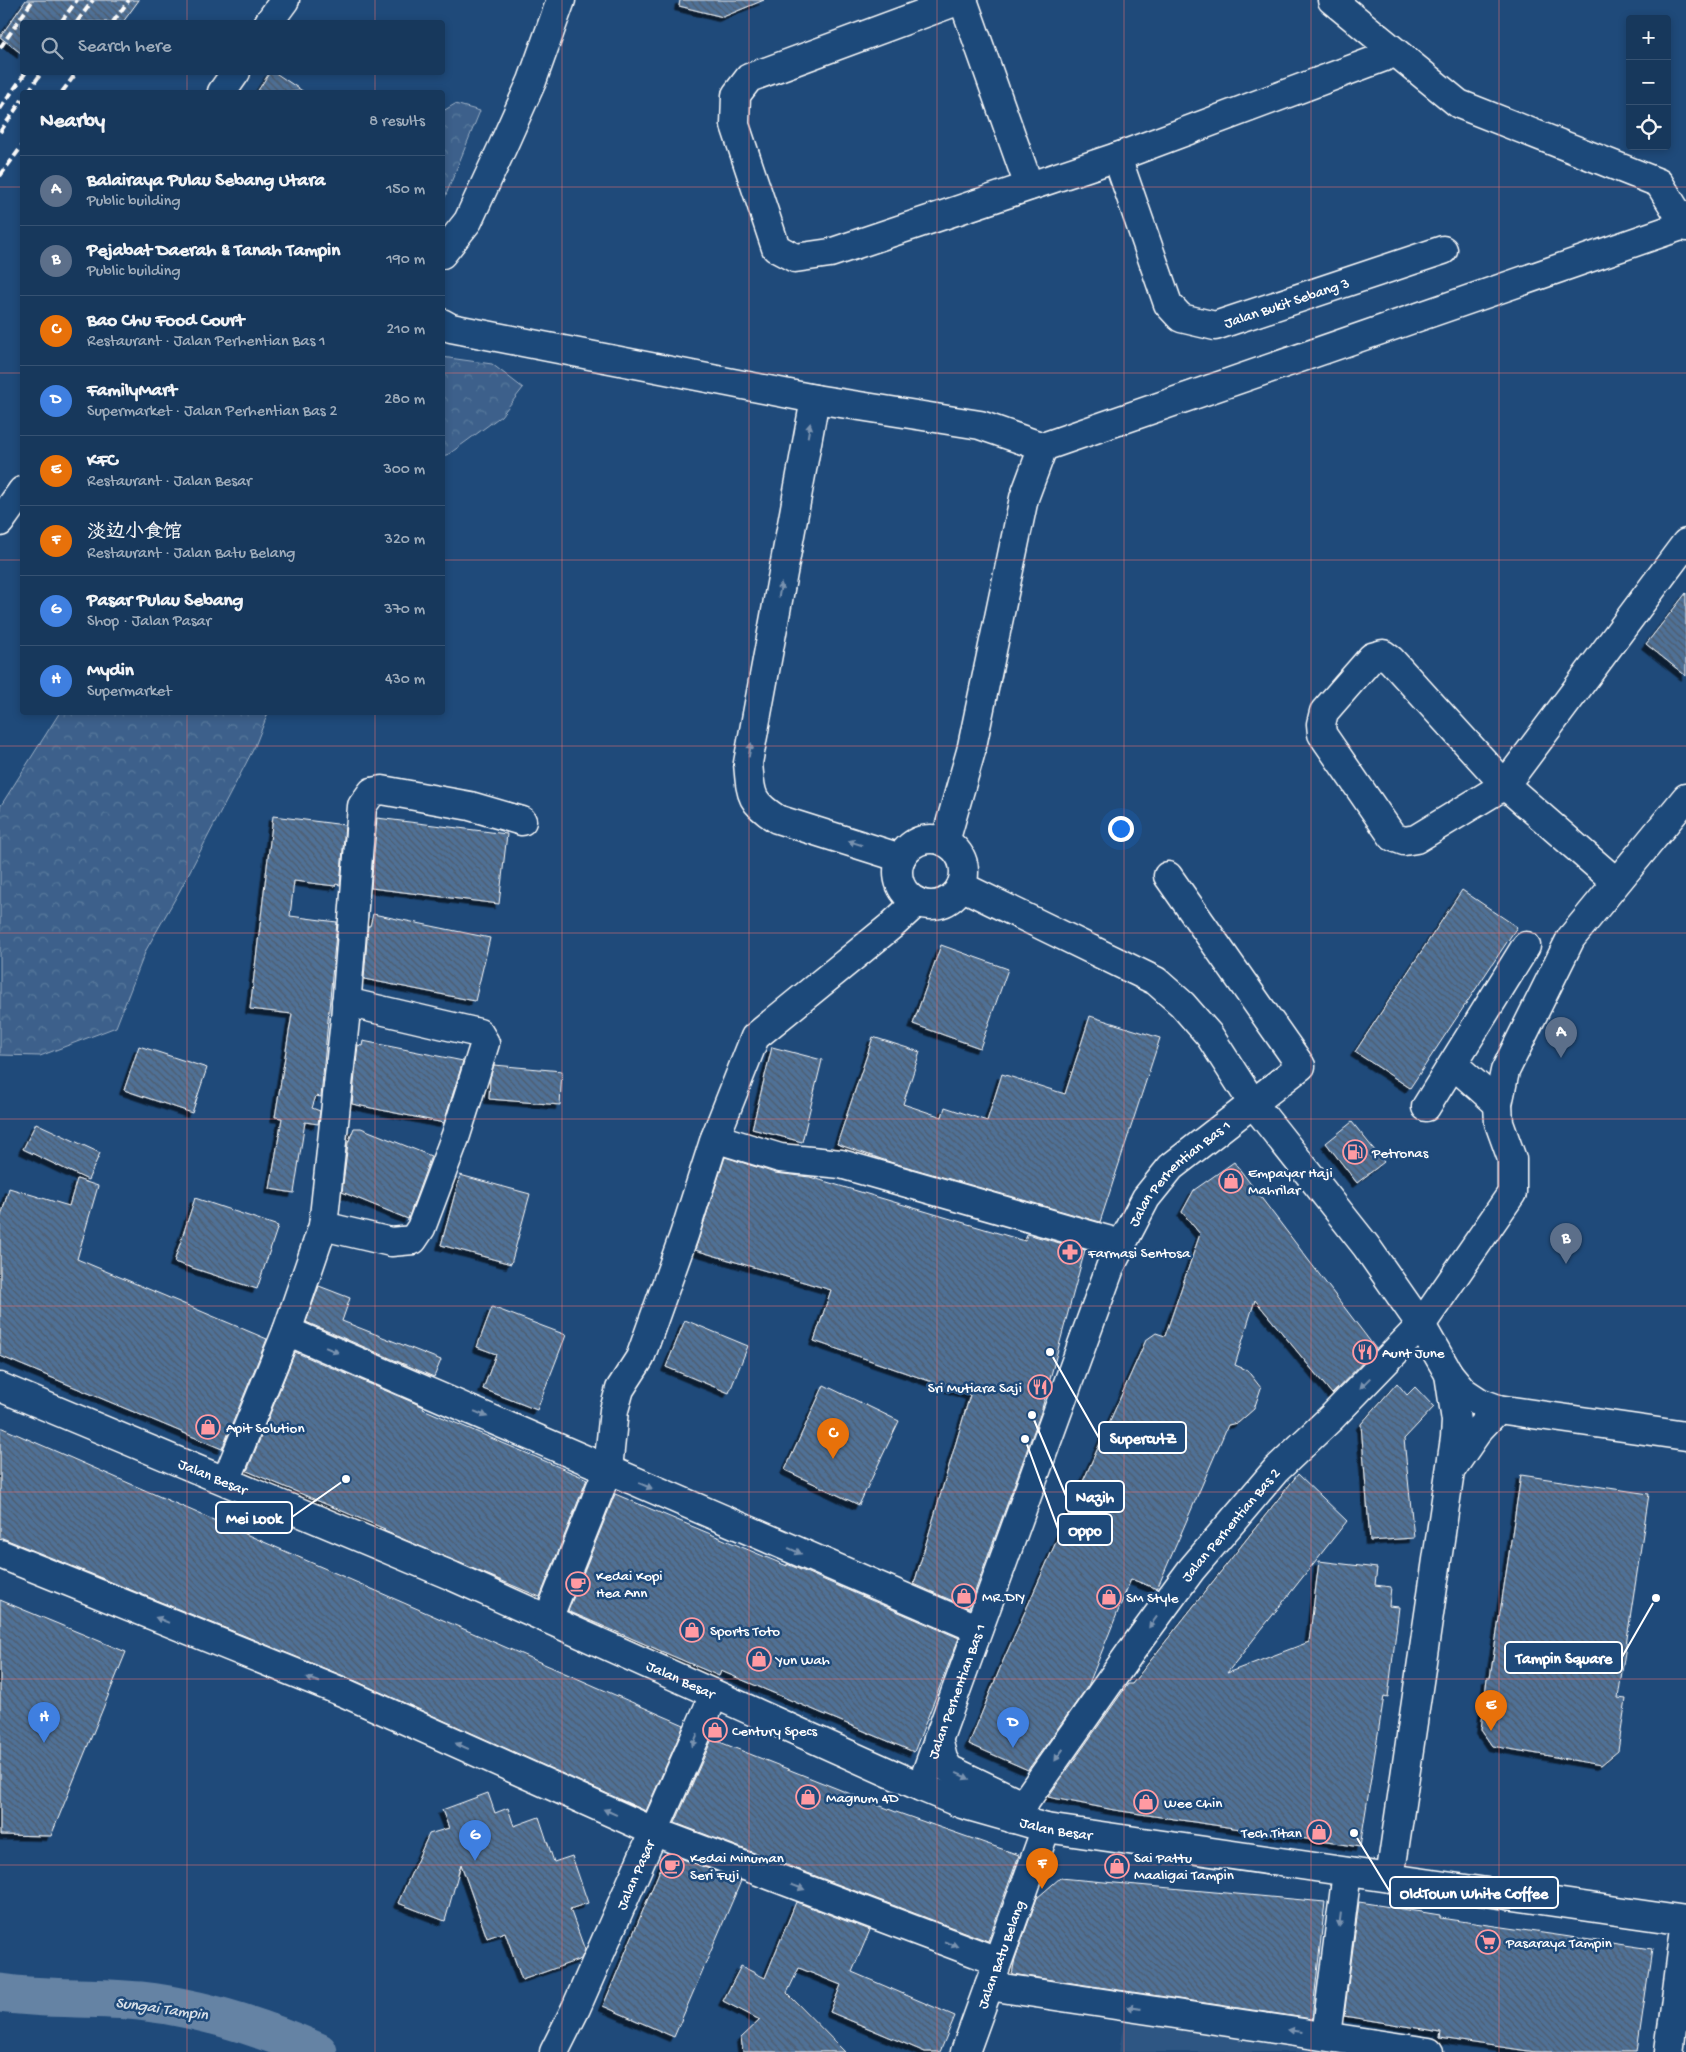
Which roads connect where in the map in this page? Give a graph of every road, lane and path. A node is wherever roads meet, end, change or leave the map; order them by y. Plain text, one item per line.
1 (285, 0) edge
2 (561, 0) edge
3 (961, 0) edge
4 (1332, 0) edge
5 (270, 20) edge
6 (1395, 52) junction
7 (234, 75) edge
8 (223, 90) edge
9 (1117, 157) junction
10 (1029, 186) junction
11 (1685, 226) edge
12 (445, 250) edge
13 (1443, 250) dead end
14 (445, 325) edge
15 (815, 398) junction
16 (1043, 447) junction
17 (20, 494) edge
18 (0, 522) edge
19 (1686, 543) edge
20 (1504, 784) junction
21 (1686, 798) edge
22 (522, 821) dead end
23 (945, 842) junction
24 (901, 858) junction
25 (1168, 876) dead end
26 (1616, 882) junction
27 (960, 886) junction
28 (917, 902) junction
29 (1526, 946) dead end
30 (346, 1002) junction
31 (1453, 1064) junction
32 (1252, 1102) junction
33 (1498, 1104) junction
34 (1426, 1107) dead end
35 (715, 1138) junction
36 (323, 1226) junction
37 (1121, 1244) junction
38 (1422, 1325) junction
39 (287, 1331) junction
40 (1449, 1374) junction
41 (0, 1387) edge
42 (1498, 1409) junction
43 (1686, 1436) edge
44 (608, 1469) junction
45 (1448, 1475) junction
46 (226, 1481) junction
47 (0, 1554) edge
48 (548, 1619) junction
49 (978, 1629) junction
50 (714, 1695) junction
51 (938, 1739) junction
52 (920, 1787) junction
53 (1019, 1812) junction
54 (1046, 1828) junction
55 (655, 1832) junction
56 (1346, 1872) junction
57 (1390, 1878) junction
58 (1686, 1921) edge
59 (993, 1974) junction
60 (1326, 2036) junction
61 (554, 2052) edge
62 (965, 2052) edge
63 (1429, 2052) edge
64 (1668, 2052) edge

1 - 5 street
2 - 12 street
3 - 10 street
3 - 10 street
4 - 6 street
6 - 9 street
6 - 11 street
7 - 8 street
9 - 10 street
9 - 13 street, Jalan Bukit Sebang 3
11 - 16 street
14 - 15 street
15 - 16 street
24 -> 15 street
16 - 23 street
17 - 18 street
19 - 20 street
20 - 20 street
20 - 26 street
21 - 26 street, Jalan Perhentian Bas 2
22 - 30 street
23 - 24 street
23 - 27 street
24 - 28 street
25 - 32 street, Jalan Perhentian Bas 1
26 - 33 street, Jalan Perhentian Bas 2
27 - 28 street
27 - 32 street
28 - 35 street
29 - 31 street
30 - 36 street
30 - 36 street
31 - 33 street
31 - 34 street
32 - 37 street, Jalan Perhentian Bas 1
32 - 38 street
33 - 38 street, Jalan Perhentian Bas 2
35 - 37 street
35 - 44 street
36 - 39 street
37 - 49 street, Jalan Perhentian Bas 1
38 - 40 street
38 -> 53 street, Jalan Perhentian Bas 2
39 -> 44 street
39 - 46 street
40 - 42 street
40 - 45 street
41 - 46 street, Jalan Besar
42 - 43 street
42 - 45 street
44 - 48 street
44 -> 49 street
45 - 57 street
46 - 48 street, Jalan Besar
55 -> 47 street
48 - 50 street, Jalan Besar
49 - 51 street, Jalan Perhentian Bas 1
50 - 52 street, Jalan Besar
50 -> 55 street, Jalan Pasar
51 - 52 street, Jalan Perhentian Bas 1
51 -> 53 street
52 - 53 street, Jalan Besar
53 - 54 street, Jalan Besar
54 - 56 street, Jalan Besar
54 - 59 street, Jalan Batu Belang
55 -> 59 street
55 - 61 street, Jalan Pasar
56 - 57 street, Jalan Besar
56 -> 60 street
57 - 58 street, Jalan Besar
58 - 64 street
60 -> 59 street
59 - 62 street, Jalan Batu Belang
60 - 63 street

